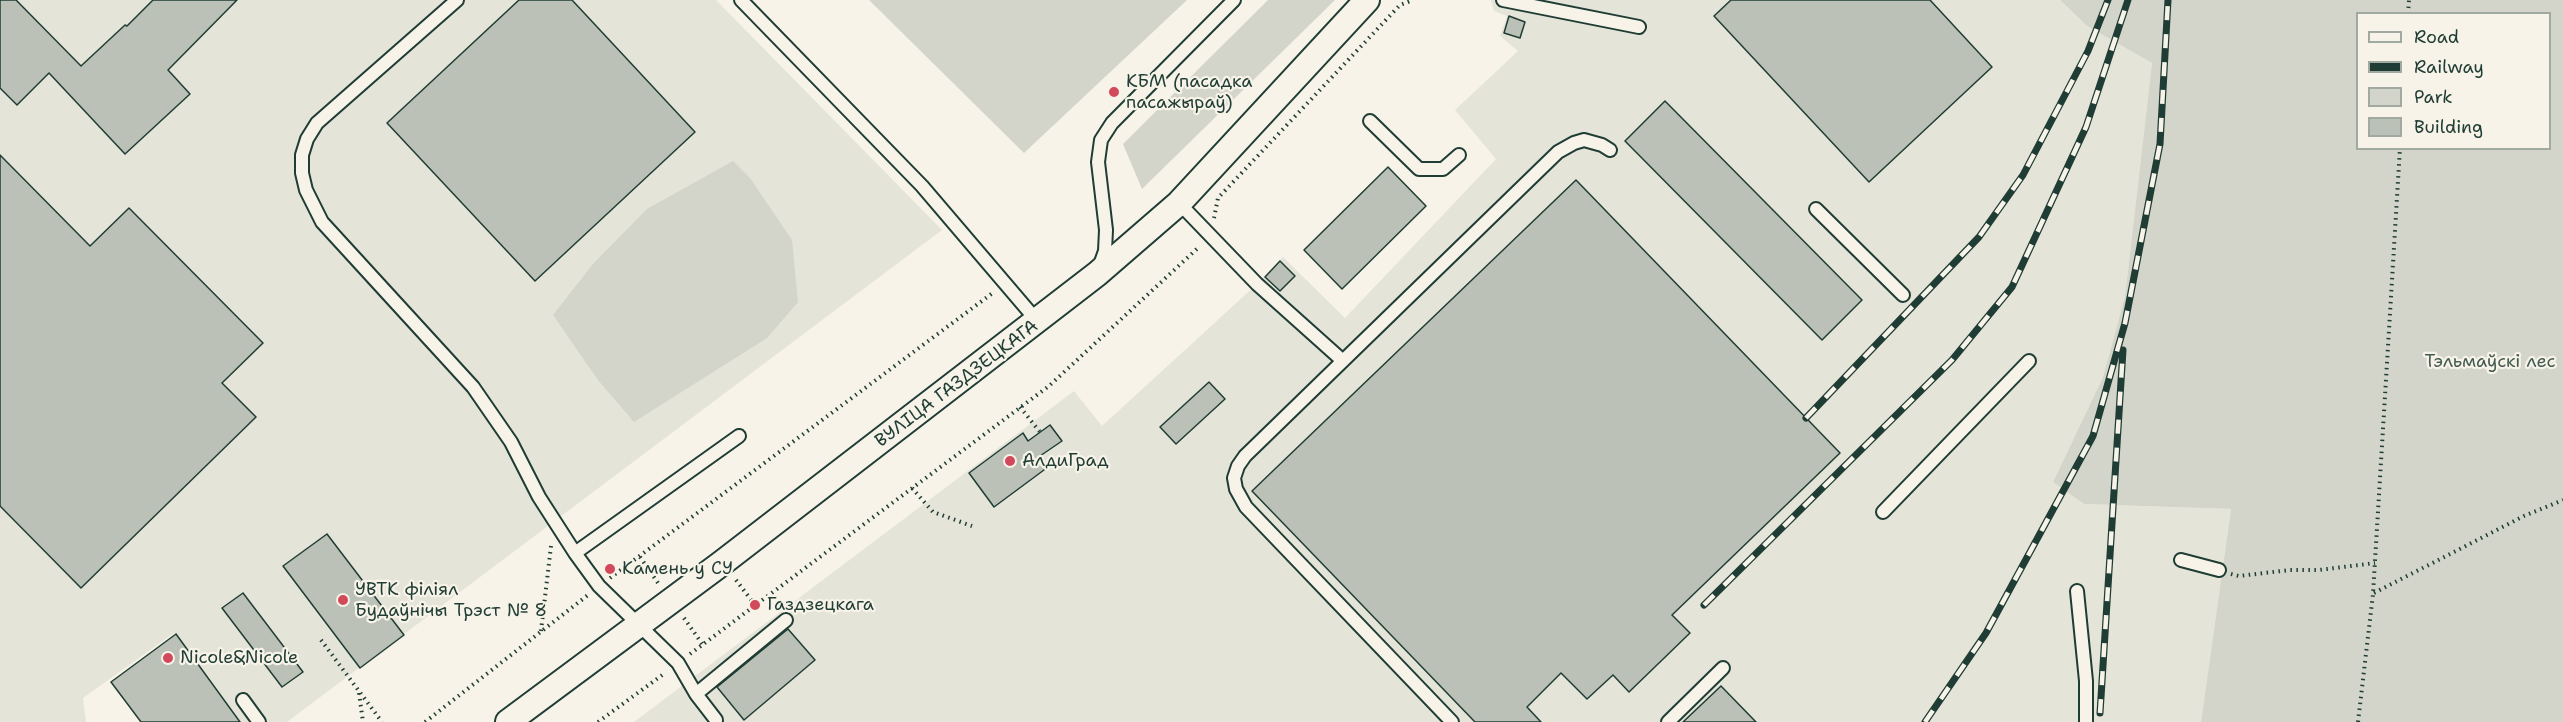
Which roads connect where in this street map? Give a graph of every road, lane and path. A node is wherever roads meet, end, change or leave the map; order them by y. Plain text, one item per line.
1 (457, 0) edge
2 (741, 0) edge
3 (1234, 0) edge
4 (1367, 0) edge
5 (1413, 0) edge
6 (1503, 0) edge
7 (1639, 27) dead end
8 (1370, 121) dead end
9 (1610, 150) dead end
10 (2400, 150) edge
11 (1459, 155) dead end
12 (1179, 203) junction
13 (1815, 209) dead end
14 (1211, 236) junction
15 (1097, 274) junction
16 (1005, 283) junction
17 (1903, 295) dead end
18 (1038, 322) junction
19 (1343, 361) junction
20 (2029, 362) dead end
21 (1020, 407) junction
22 (1040, 432) dead end
23 (739, 436) dead end
24 (912, 488) junction
25 (2563, 500) edge
26 (1883, 512) dead end
27 (554, 521) junction
28 (972, 526) dead end
29 (575, 553) junction
30 (2181, 560) dead end
31 (722, 562) junction
32 (2375, 563) junction
33 (2219, 570) joint
34 (599, 586) junction
35 (2077, 591) dead end
36 (2373, 594) junction
37 (755, 605) junction
38 (786, 620) dead end
39 (639, 625) junction
40 (541, 632) junction
41 (321, 640) dead end
42 (678, 663) junction
43 (1723, 668) dead end
44 (359, 692) junction
45 (696, 694) junction
46 (243, 700) dead end
47 (716, 720) dead end
48 (259, 722) edge
49 (363, 722) edge
50 (382, 722) edge
51 (425, 722) edge
52 (508, 722) edge
53 (598, 722) edge
54 (1452, 722) edge
55 (1668, 722) edge
56 (2086, 722) edge
57 (2358, 722) edge

1 - 27 lane
2 - 16 lane
3 - 15 lane
4 - 12 street, ВУЛІЦА ГАЗДЗЕЦКАГА
5 - 14 path
6 - 7 lane
8 - 11 lane
9 - 19 lane
10 - 32 path
12 - 14 lane
12 - 15 street, ВУЛІЦА ГАЗДЗЕЦКАГА
13 - 17 lane
14 - 19 lane
14 - 21 path
15 - 18 street, ВУЛІЦА ГАЗДЗЕЦКАГА
16 - 18 lane
16 - 34 path
18 - 31 street, ВУЛІЦА ГАЗДЗЕЦКАГА
19 - 54 lane
20 - 26 lane
21 - 22 path
21 - 24 path
23 - 29 lane
24 - 28 path
24 - 37 path
25 - 36 path
27 - 29 lane
27 - 40 path
29 - 34 lane
30 - 33 lane
31 - 37 path
31 - 39 street, ВУЛІЦА ГАЗДЗЕЦКАГА
32 - 33 path
32 - 36 path
34 - 39 lane
34 - 40 path
35 - 56 lane
36 - 57 path
37 - 42 path
38 - 45 lane
39 - 42 lane
39 - 52 street, ВУЛІЦА ГАЗДЗЕЦКАГА
40 - 51 path
41 - 44 path
42 - 45 lane
42 - 53 path
43 - 55 lane
44 - 49 path
44 - 50 path
45 - 47 lane
46 - 48 lane

